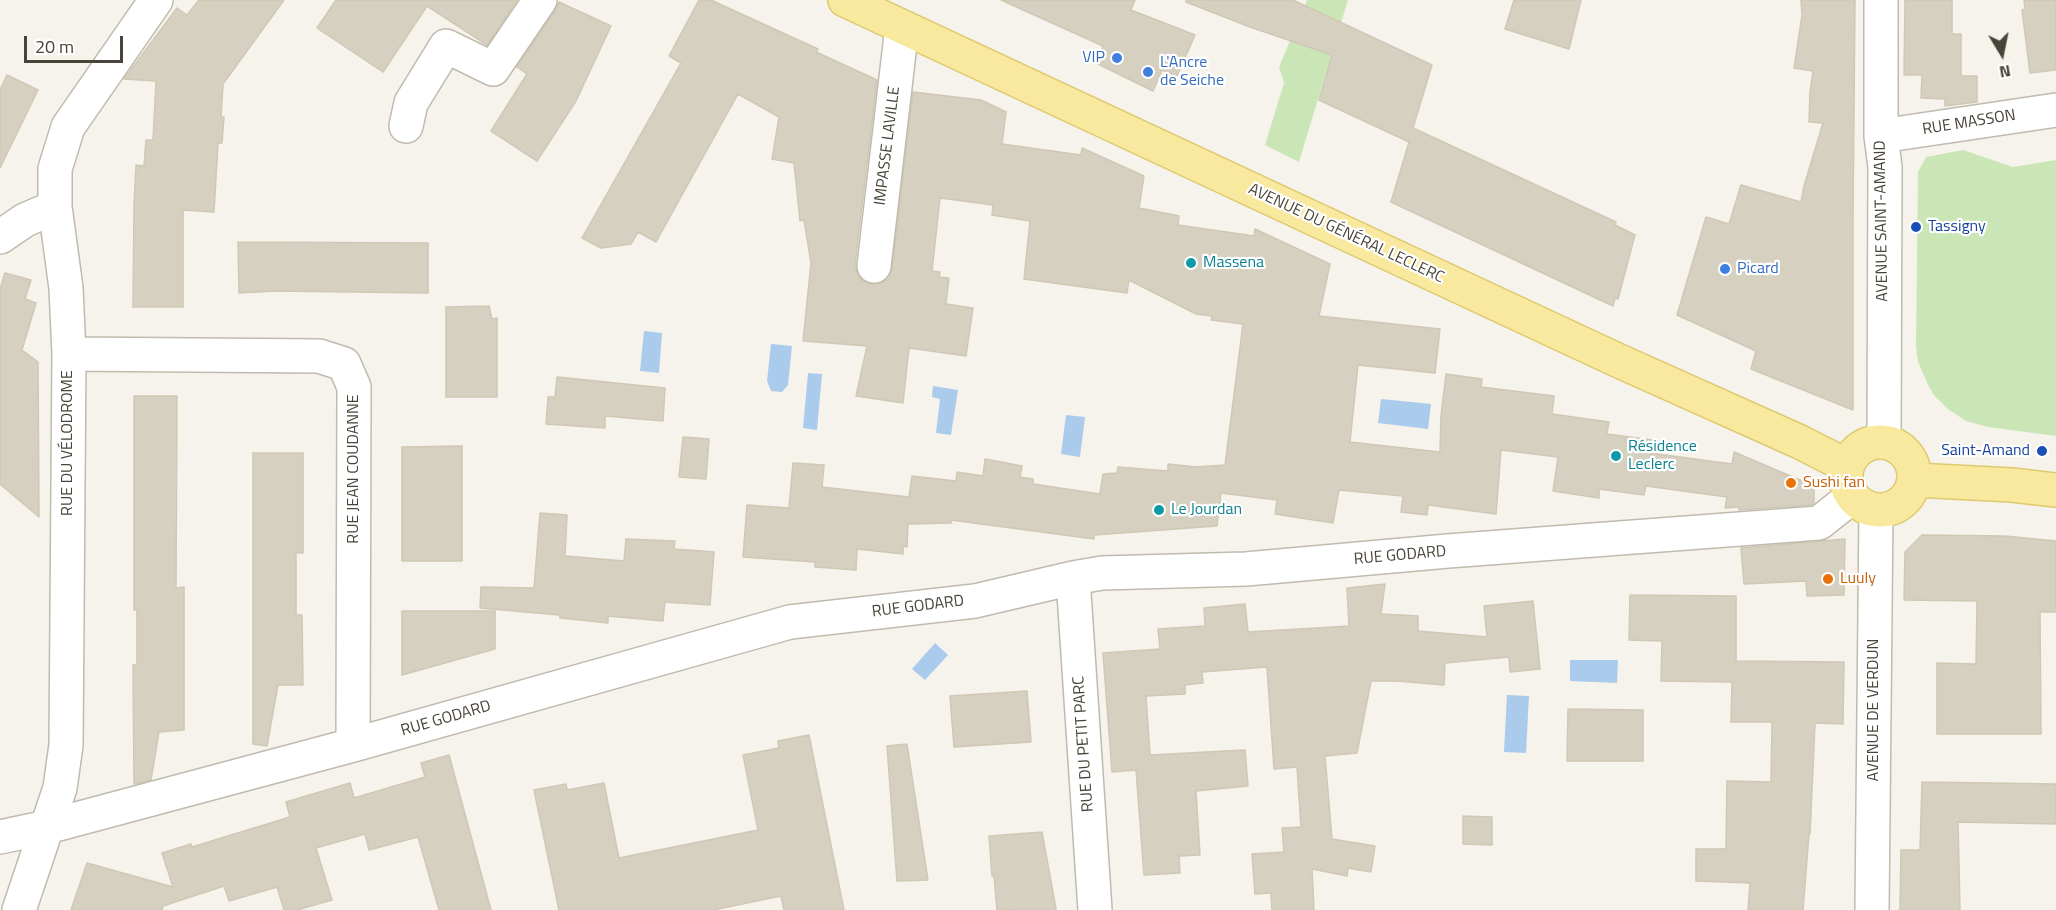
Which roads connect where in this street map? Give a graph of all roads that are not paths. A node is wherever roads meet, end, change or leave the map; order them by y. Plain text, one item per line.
1 (156, 0) edge
2 (540, 0) edge
3 (845, 0) edge
4 (1881, 0) edge
5 (899, 16) edge
6 (2056, 110) edge
7 (406, 126) dead end
8 (1881, 136) junction
9 (56, 207) junction
10 (0, 237) edge
11 (874, 266) dead end
12 (69, 354) junction
13 (1884, 442) junction
14 (1847, 466) junction
15 (1915, 480) junction
16 (2056, 490) edge
17 (1864, 504) junction
18 (1072, 578) junction
19 (353, 745) junction
20 (47, 827) junction
21 (0, 837) edge
22 (19, 910) edge
23 (1095, 910) edge
24 (1872, 910) edge

1 - 9 street, RUE DU VÉLODROME
2 - 7 street
3 - 5 main road, AVENUE DU GÉNÉRAL LECLERC
4 - 8 street, AVENUE SAINT-AMAND
5 - 11 street, IMPASSE LAVILLE
5 - 14 main road, AVENUE DU GÉNÉRAL LECLERC
6 - 8 street, RUE MASSON
8 - 13 street, AVENUE SAINT-AMAND
9 - 10 street
9 - 12 street, RUE DU VÉLODROME
12 - 19 street, RUE JEAN COUDANNE
12 - 20 street, RUE DU VÉLODROME
13 - 14 main road
13 - 15 main road
14 - 17 main road
15 - 16 main road
15 - 17 main road
17 - 18 street, RUE GODARD
17 - 24 street, AVENUE DE VERDUN
18 - 19 street, RUE GODARD
18 - 23 street, RUE DU PETIT PARC
19 - 20 street, RUE GODARD
20 - 21 street, RUE GODARD
20 - 22 street, RUE DU VÉLODROME

